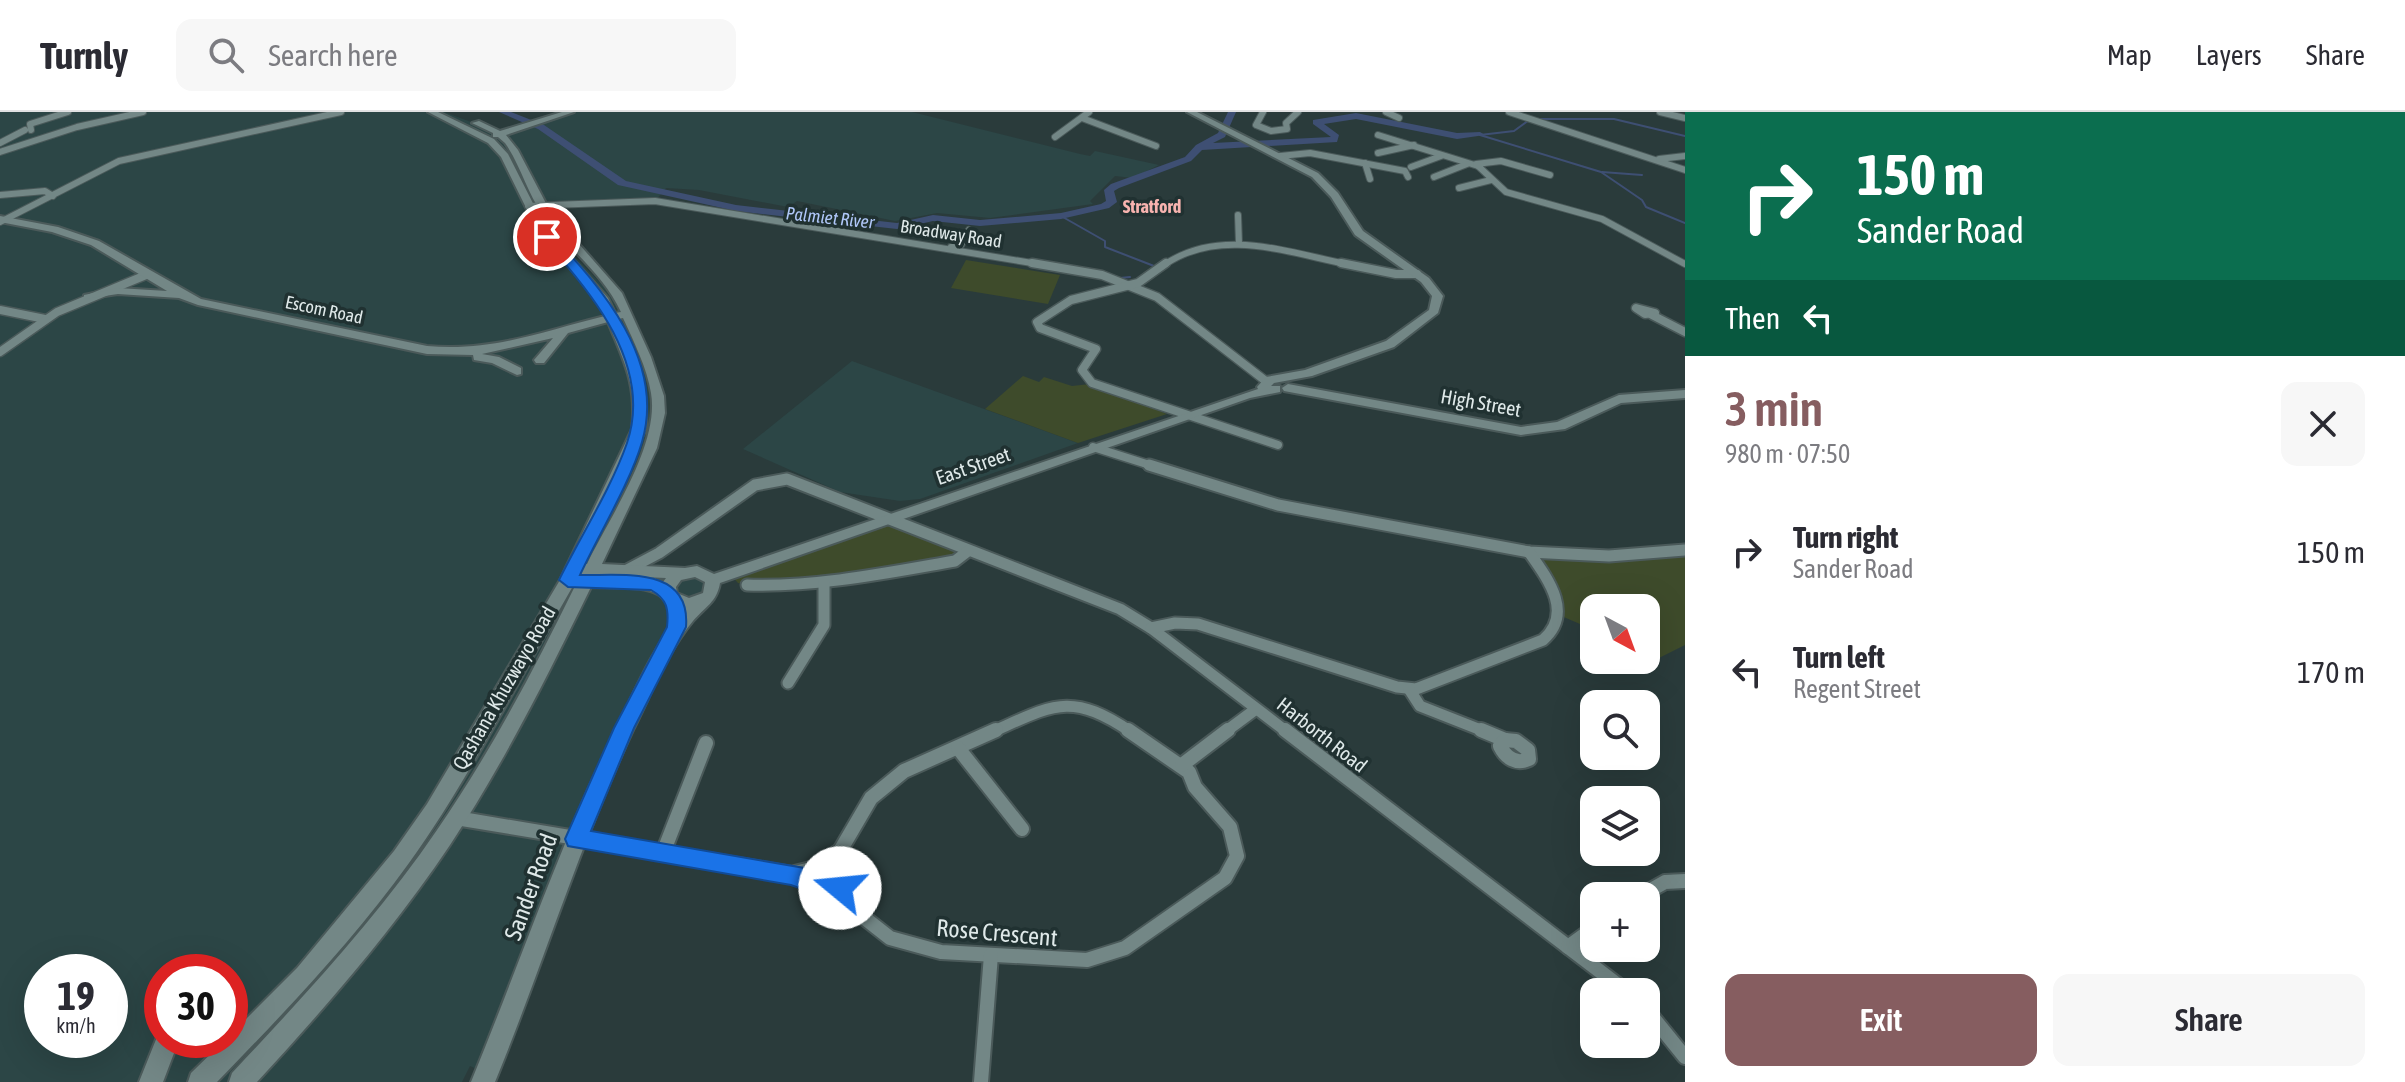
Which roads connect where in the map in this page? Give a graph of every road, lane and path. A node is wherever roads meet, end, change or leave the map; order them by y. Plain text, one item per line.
1 (68, 112) edge
2 (143, 112) edge
3 (341, 112) edge
4 (424, 112) edge
5 (1089, 112) edge
6 (1191, 112) edge
7 (1263, 112) edge
8 (1386, 112) edge
9 (1509, 112) edge
10 (1660, 112) edge
11 (437, 113) edge
12 (563, 113) edge
13 (1281, 113) edge
14 (1295, 114) edge
15 (1082, 118) junction
16 (1399, 118) dead end
17 (1685, 118) edge
18 (484, 125) junction
19 (524, 127) junction
20 (501, 133) junction
21 (1378, 135) dead end
22 (486, 137) junction
23 (1055, 137) dead end
24 (511, 141) junction
25 (0, 143) edge
26 (1156, 146) dead end
27 (1417, 146) junction
28 (0, 152) edge
29 (1280, 156) junction
30 (1441, 156) junction
31 (1685, 156) edge
32 (1654, 160) junction
33 (1365, 163) junction
34 (1467, 164) junction
35 (1375, 165) junction
36 (1478, 166) junction
37 (1386, 167) junction
38 (1411, 167) dead end
39 (1685, 170) edge
40 (1550, 175) dead end
41 (1408, 177) dead end
42 (1434, 177) dead end
43 (1389, 178) dead end
44 (1370, 179) dead end
45 (1491, 180) junction
46 (68, 187) junction
47 (1459, 188) dead end
48 (45, 191) junction
49 (0, 195) edge
50 (53, 196) junction
51 (542, 205) junction
52 (528, 206) junction
53 (1238, 215) dead end
54 (1, 221) edge
55 (969, 230) dead end
56 (1239, 244) junction
57 (941, 248) junction
58 (126, 262) junction
59 (1685, 264) edge
60 (1417, 274) junction
61 (146, 275) junction
62 (1131, 285) junction
63 (111, 288) junction
64 (181, 296) junction
65 (88, 297) junction
66 (0, 310) edge
67 (1652, 315) dead end
68 (620, 316) junction
69 (45, 319) junction
70 (1685, 332) edge
71 (564, 333) junction
72 (0, 352) edge
73 (451, 354) junction
74 (540, 360) dead end
75 (517, 371) dead end
76 (1282, 383) junction
77 (1685, 394) edge
78 (1186, 415) junction
79 (1278, 445) dead end
80 (1093, 447) junction
81 (886, 518) junction
82 (1685, 550) edge
83 (968, 551) junction
84 (1529, 552) junction
85 (627, 570) junction
86 (682, 573) junction
87 (580, 575) junction
88 (713, 580) junction
89 (824, 583) junction
90 (747, 585) dead end
91 (672, 596) junction
92 (704, 600) junction
93 (677, 627) junction
94 (1151, 628) junction
95 (788, 683) dead end
96 (1409, 689) junction
97 (1256, 709) junction
98 (1505, 740) dead end
99 (706, 743) dead end
100 (958, 748) junction
101 (1182, 765) junction
102 (456, 818) junction
103 (1022, 829) dead end
104 (576, 839) junction
105 (840, 851) junction
106 (663, 853) junction
107 (791, 874) junction
108 (1685, 881) edge
109 (1660, 885) edge
110 (843, 892) junction
111 (1580, 938) edge
112 (1568, 947) junction
113 (991, 955) junction
114 (1609, 978) edge
115 (1660, 1022) edge
116 (1678, 1038) edge
117 (1685, 1057) edge
118 (160, 1058) edge
119 (151, 1082) edge
120 (200, 1082) edge
121 (241, 1082) edge
122 (483, 1082) edge
123 (981, 1082) edge

1 - 25 street
2 - 28 street
3 - 46 street
4 - 11 main road
5 - 15 street
6 - 29 main road
7 - 14 street
8 - 16 street
9 - 32 street
10 - 17 street
11 - 18 main road, Qashana Khuzwayo Road
11 - 22 main road, Qashana Khuzwayo Road
12 - 19 main road
13 - 14 street
15 - 23 street
15 - 26 street
18 - 19 main road
18 - 20 main road, Qashana Khuzwayo Road
19 - 20 main road
19 - 24 main road
20 - 22 main road
20 - 24 main road, Qashana Khuzwayo Road
21 - 27 street
22 - 52 main road, Qashana Khuzwayo Road
24 - 51 main road, Qashana Khuzwayo Road
27 - 30 street
27 - 35 street
29 - 33 street
29 - 60 main road
30 - 34 street
30 - 38 street
31 - 32 street
32 - 39 street
33 - 35 street
33 - 44 street
34 - 36 street
34 - 42 street
35 - 37 street
36 - 40 street
36 - 45 street
37 - 41 street
37 - 43 street
45 - 47 street
45 - 59 street
46 - 48 street
46 - 50 street
48 - 49 street
48 - 50 street
50 - 54 street
51 - 52 street, Broadway Road
51 - 57 street, Broadway Road
51 - 68 main road, Qashana Khuzwayo Road
52 - 68 main road, Qashana Khuzwayo Road
53 - 56 street
54 - 58 main road, Escom Road
55 - 57 street
56 - 60 street
56 - 62 street
57 - 62 street, Broadway Road
58 - 61 main road, Escom Road
58 - 63 main road
60 - 76 main road
61 - 63 street
61 - 64 main road, Escom Road
62 - 76 street, Broadway Road
62 - 78 street
63 - 65 street
64 - 65 main road
64 - 73 main road, Escom Road
65 - 69 street
66 - 69 street
67 - 70 street
68 - 71 main road, Escom Road
68 - 87 main road, Qashana Khuzwayo Road
69 - 72 street
71 - 73 main road, Escom Road
71 - 74 main road
73 - 75 main road
76 - 77 main road, High Street
76 - 78 main road, East Street
78 - 79 street
78 - 80 main road, East Street
80 - 81 main road, East Street
80 - 84 street
81 - 83 street, Harborth Road
81 - 85 street, Harborth Road
81 - 88 main road, East Street
82 - 84 street
83 - 89 street
83 - 94 street, Harborth Road
84 - 96 street
85 - 86 main road
85 - 87 main road
86 - 88 main road
86 - 91 main road
87 - 91 main road
87 - 102 main road, Qashana Khuzwayo Road
87 - 120 main road, Qashana Khuzwayo Road
88 - 92 main road
89 - 90 street
89 - 95 street
91 - 92 main road
91 - 93 main road
92 - 93 main road, Sander Road
93 - 104 main road, Sander Road
94 - 96 street
94 - 97 street, Harborth Road
96 - 98 street
97 - 101 street
97 - 112 street, Harborth Road
99 - 106 street
100 - 101 street, Rose Crescent
100 - 103 street
100 - 105 street, Rose Crescent
101 - 113 street, Rose Crescent
102 - 104 street
102 - 121 main road, Qashana Khuzwayo Road
104 - 106 street
104 - 122 main road, Sander Road
105 - 107 street
105 - 110 street
106 - 107 street
107 - 110 street
108 - 109 street
110 - 113 street, Rose Crescent
111 - 112 street
112 - 114 street, Harborth Road
113 - 123 street
115 - 116 street
116 - 117 street
118 - 119 main road

